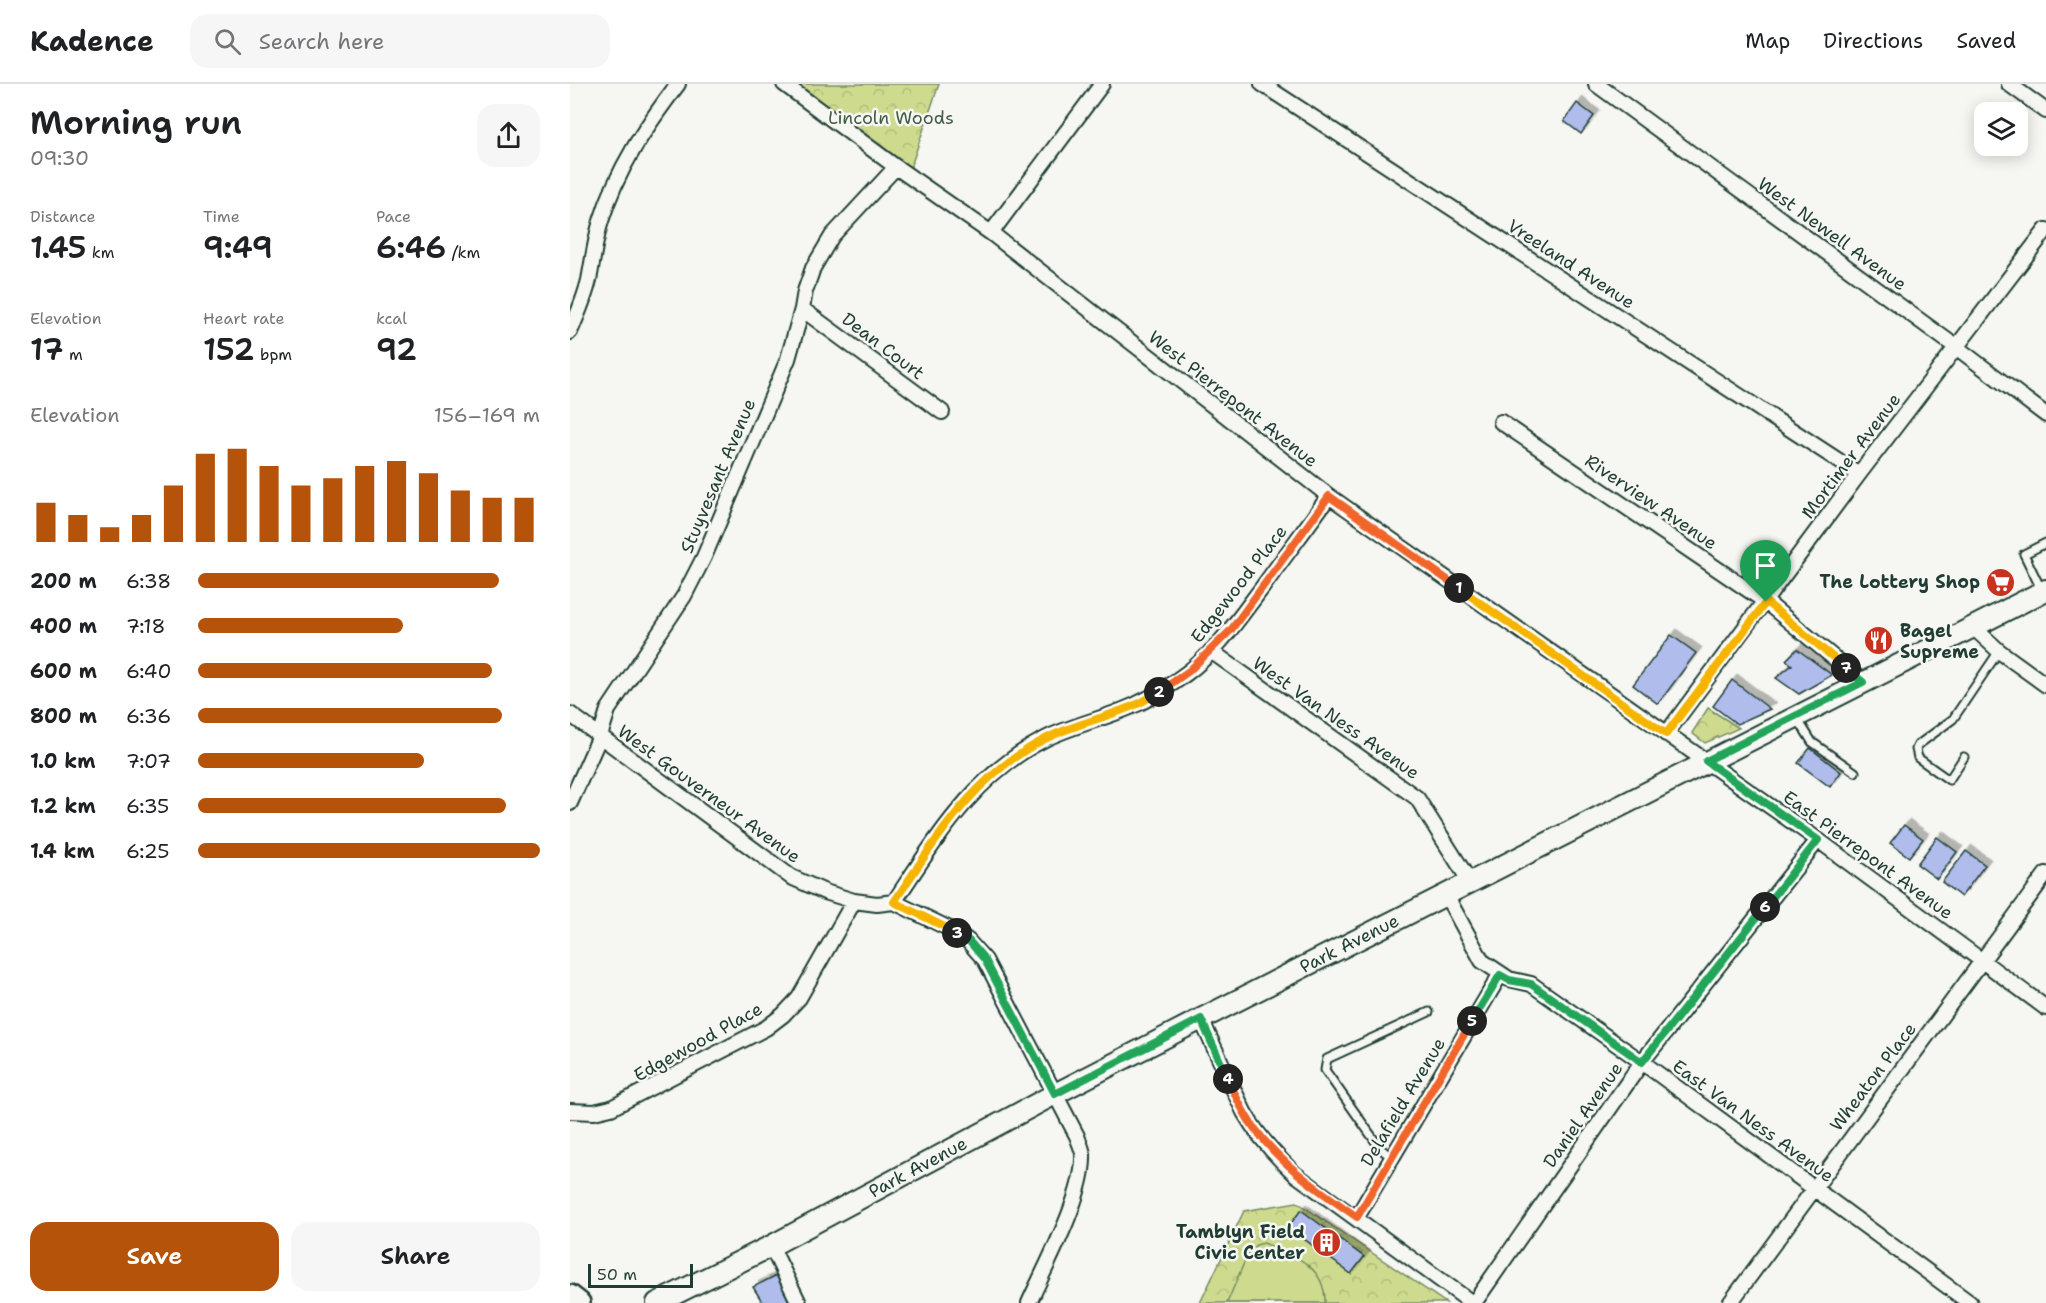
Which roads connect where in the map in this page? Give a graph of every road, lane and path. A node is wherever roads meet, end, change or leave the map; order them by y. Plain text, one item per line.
1 (678, 84) edge
2 (784, 84) edge
3 (1102, 84) edge
4 (1262, 84) edge
5 (1596, 84) edge
6 (2009, 84) edge
7 (2046, 111) edge
8 (896, 168) junction
9 (2046, 230) edge
10 (991, 233) junction
11 (802, 309) junction
12 (570, 332) edge
13 (1956, 347) junction
14 (942, 412) dead end
15 (2046, 415) edge
16 (1502, 422) dead end
17 (1859, 474) junction
18 (1329, 496) junction
19 (2046, 543) edge
20 (2044, 591) edge
21 (1766, 602) junction
22 (1973, 627) junction
23 (1211, 651) junction
24 (1999, 651) junction
25 (1863, 682) junction
26 (2046, 685) edge
27 (570, 714) edge
28 (1796, 716) junction
29 (1666, 734) junction
30 (600, 736) junction
31 (1964, 757) dead end
32 (1706, 761) junction
33 (1855, 772) dead end
34 (570, 803) edge
35 (1818, 840) junction
36 (2046, 874) edge
37 (1470, 882) junction
38 (1446, 895) junction
39 (854, 901) junction
40 (894, 902) junction
41 (1983, 960) junction
42 (1500, 975) junction
43 (2046, 1008) edge
44 (1429, 1012) dead end
45 (1201, 1019) junction
46 (1642, 1062) junction
47 (1055, 1094) junction
48 (570, 1111) edge
49 (1391, 1157) junction
50 (1813, 1188) junction
51 (1357, 1217) junction
52 (771, 1246) junction
53 (570, 1296) edge
54 (579, 1303) edge
55 (657, 1303) edge
56 (799, 1303) edge
57 (1029, 1303) edge
58 (1473, 1303) edge
59 (1730, 1303) edge
60 (1970, 1303) edge

1 - 12 street
2 - 8 street, West Pierrepont Avenue
3 - 10 street
4 - 17 street, Vreeland Avenue
5 - 13 street, West Newell Avenue
6 - 7 street
8 - 10 street, West Pierrepont Avenue
8 - 11 street, Stuyvesant Avenue
9 - 13 street, Mortimer Avenue
10 - 18 street, West Pierrepont Avenue
11 - 14 street, Dean Court
11 - 30 street, Stuyvesant Avenue
13 - 15 street, West Newell Avenue
13 - 17 street, Mortimer Avenue
16 - 21 street, Riverview Avenue
17 - 21 street, Mortimer Avenue
18 - 23 street, Edgewood Place
18 - 29 street, West Pierrepont Avenue
19 - 20 lane
20 - 22 street, Park Avenue
21 - 25 street, Riverview Avenue
21 - 29 street, Mortimer Avenue
22 - 24 street
22 - 25 street, Park Avenue
23 - 37 street, West Van Ness Avenue
23 - 40 street, Edgewood Place
24 - 26 street
24 - 31 lane
25 - 28 street, Park Avenue
27 - 30 street, West Gouverneur Avenue
28 - 32 street, Park Avenue
28 - 33 lane
29 - 32 street, East Pierrepont Avenue
30 - 34 street, Stuyvesant Avenue
30 - 39 street, West Gouverneur Avenue
32 - 35 street, East Pierrepont Avenue
32 - 37 street, Park Avenue
35 - 41 street, East Pierrepont Avenue
35 - 46 street, Daniel Avenue
36 - 41 street, Wheaton Place
37 - 38 street, Park Avenue
38 - 42 street, East Van Ness Avenue
38 - 45 street, Park Avenue
39 - 40 street, West Gouverneur Avenue
39 - 48 street, Edgewood Place
40 - 47 street, West Gouverneur Avenue
41 - 43 street, East Pierrepont Avenue
41 - 50 street, Wheaton Place
42 - 46 street, East Van Ness Avenue
42 - 49 street, Delafield Avenue
44 - 49 lane
45 - 47 street, Park Avenue
45 - 51 street
46 - 50 street, East Van Ness Avenue
46 - 58 street, Daniel Avenue
47 - 52 street, Park Avenue
47 - 57 street, West Gouverneur Avenue
49 - 51 street, Delafield Avenue
50 - 59 street, Wheaton Place
50 - 60 street, East Van Ness Avenue
51 - 58 street
52 - 55 street, Park Avenue
52 - 56 street
53 - 54 main road

